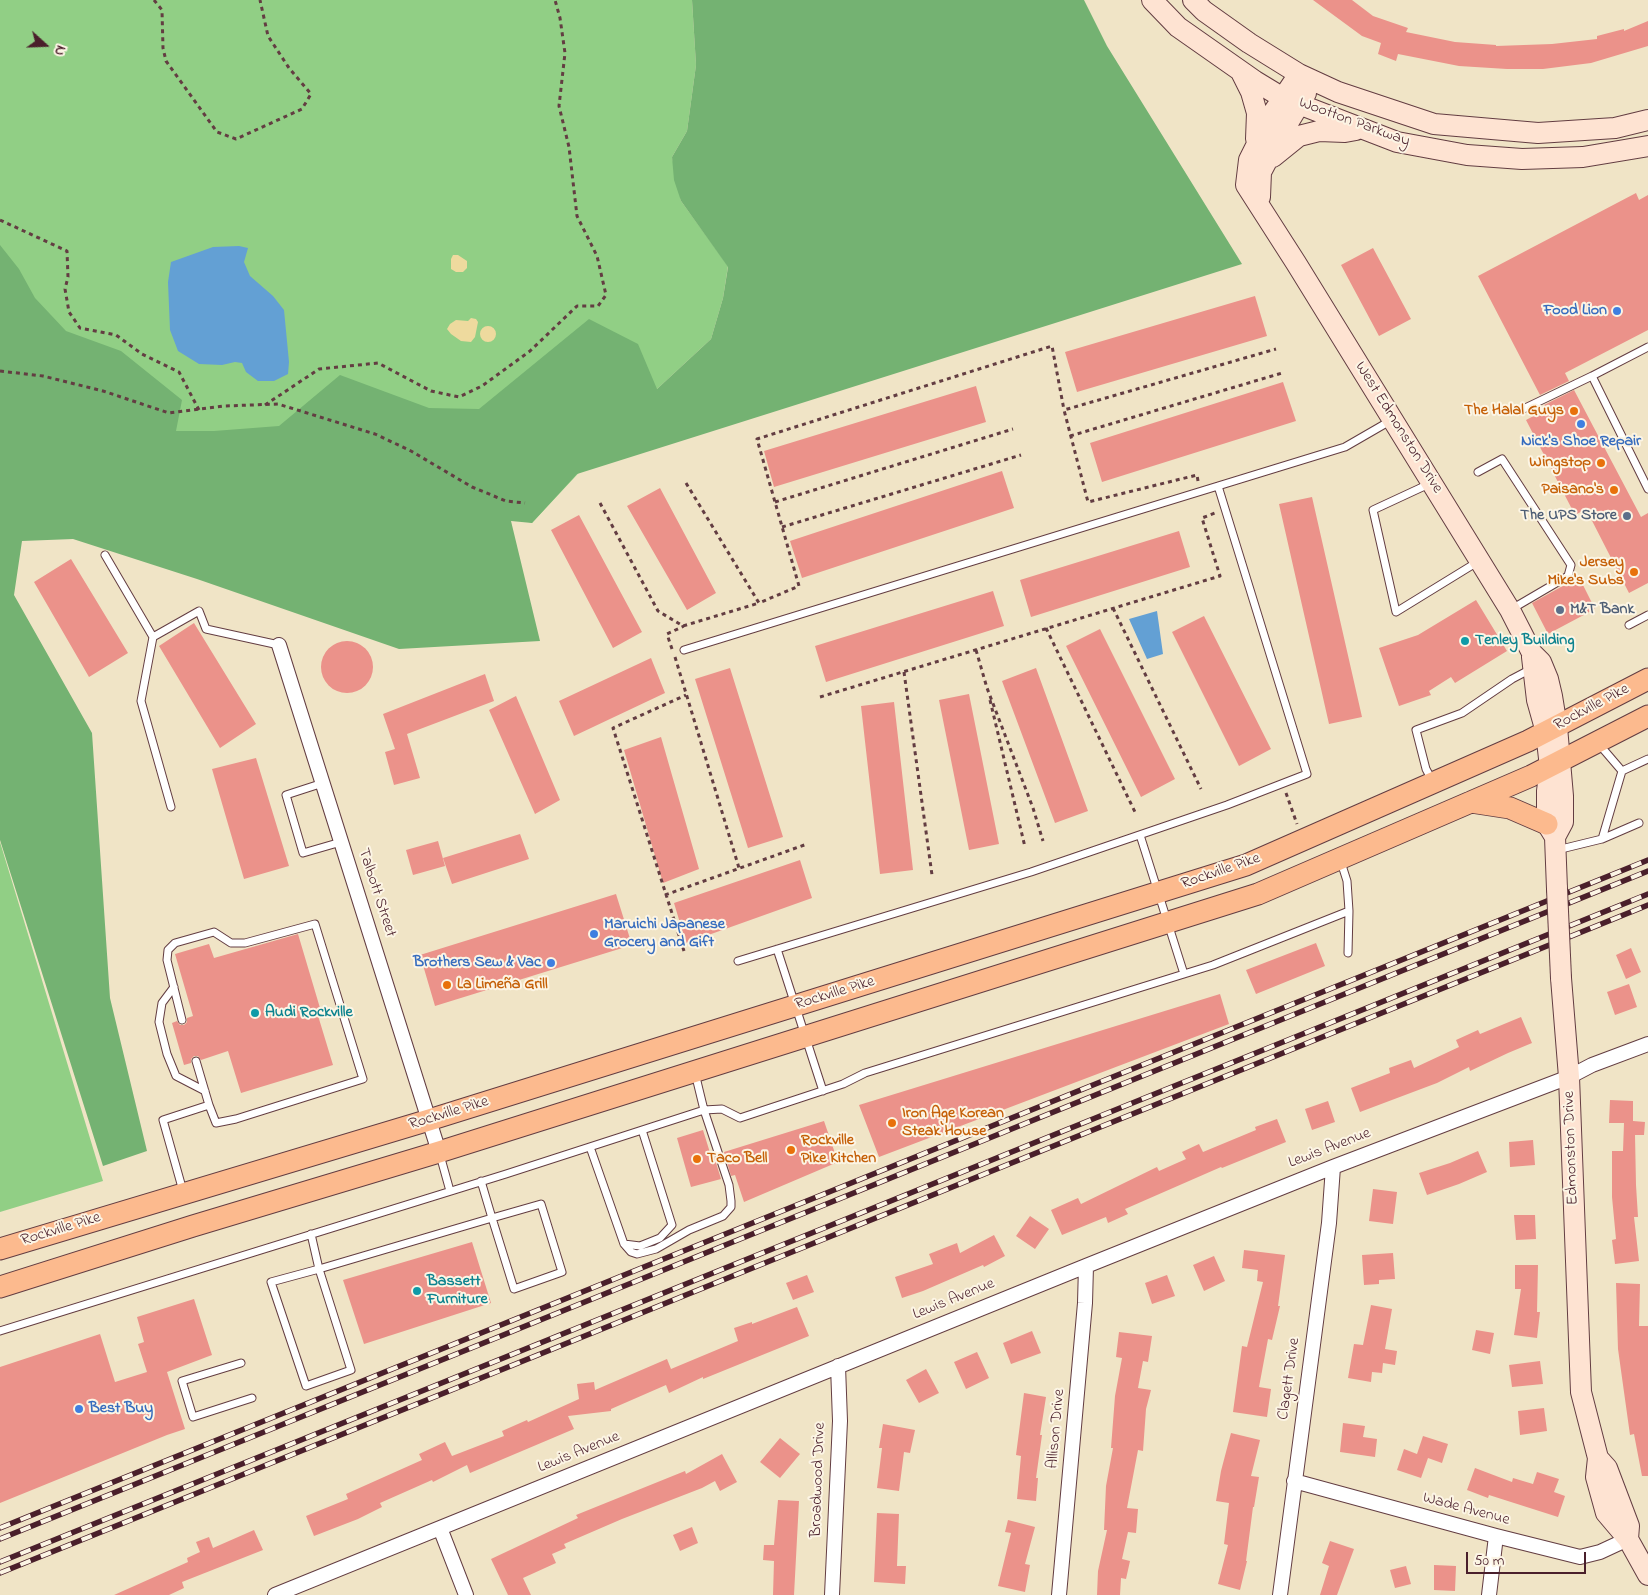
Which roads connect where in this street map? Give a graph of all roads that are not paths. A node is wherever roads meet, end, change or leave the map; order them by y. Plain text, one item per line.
1 (1152, 0) edge
2 (1193, 0) edge
3 (1241, 71) junction
4 (1307, 77) junction
5 (1291, 101) junction
6 (1648, 120) edge
7 (1363, 129) junction
8 (1648, 146) edge
9 (1261, 155) junction
10 (1648, 347) edge
11 (1592, 376) junction
12 (1519, 411) dead end
13 (1393, 419) junction
14 (1478, 472) dead end
15 (1432, 483) junction
16 (1218, 486) junction
17 (1648, 489) edge
18 (105, 555) dead end
19 (1480, 561) junction
20 (1510, 610) junction
21 (1648, 615) edge
22 (1629, 625) dead end
23 (153, 637) junction
24 (279, 645) joint
25 (684, 650) dead end
26 (1533, 660) junction
27 (1648, 679) edge
28 (1648, 716) edge
29 (1552, 730) junction
30 (1599, 742) junction
31 (1648, 758) edge
32 (1555, 764) junction
33 (1622, 770) junction
34 (1434, 782) junction
35 (323, 784) junction
36 (1471, 802) junction
37 (171, 807) dead end
38 (1639, 823) dead end
39 (1140, 835) junction
40 (1553, 837) junction
41 (1602, 839) junction
42 (341, 842) junction
43 (1340, 859) junction
44 (1159, 893) junction
45 (1349, 911) junction
46 (1168, 923) junction
47 (778, 949) junction
48 (1348, 953) dead end
49 (738, 961) dead end
50 (1184, 974) junction
51 (174, 987) junction
52 (795, 1006) junction
53 (182, 1020) dead end
54 (805, 1037) junction
55 (1648, 1044) edge
56 (196, 1061) dead end
57 (695, 1072) junction
58 (1569, 1077) junction
59 (823, 1090) junction
60 (205, 1091) junction
61 (210, 1105) junction
62 (704, 1110) junction
63 (429, 1120) junction
64 (642, 1130) junction
65 (590, 1147) junction
66 (439, 1152) junction
67 (1333, 1167) junction
68 (481, 1181) junction
69 (450, 1191) junction
70 (184, 1194) junction
71 (492, 1218) junction
72 (193, 1226) junction
73 (311, 1234) junction
74 (624, 1244) junction
75 (0, 1249) edge
76 (1086, 1266) junction
77 (319, 1269) junction
78 (0, 1287) edge
79 (0, 1331) edge
80 (241, 1363) dead end
81 (838, 1366) junction
82 (252, 1398) dead end
83 (1294, 1482) junction
84 (440, 1528) junction
85 (1496, 1536) junction
86 (1628, 1539) junction
87 (1648, 1576) edge
88 (275, 1595) edge
89 (466, 1595) edge
90 (832, 1595) edge
91 (1059, 1595) edge
92 (1280, 1595) edge
93 (1489, 1595) edge

1 - 3 street, Wootton Parkway
2 - 4 street, Wootton Parkway
3 - 5 street, Wootton Parkway
3 - 9 street
4 - 5 street, West Edmonston Drive
4 - 6 street, Wootton Parkway
5 - 7 street, Wootton Parkway
5 - 9 street, West Edmonston Drive
7 - 8 street, Wootton Parkway
7 - 9 street
9 - 13 street, West Edmonston Drive
10 - 11 lane
11 - 12 lane
11 - 17 lane
13 - 15 street, West Edmonston Drive
13 - 16 lane
14 - 20 lane
15 - 19 street, West Edmonston Drive
15 - 19 lane
16 - 25 lane
16 - 39 lane
18 - 23 lane
19 - 20 street, West Edmonston Drive
20 - 26 street, West Edmonston Drive
21 - 22 lane
23 - 24 lane
23 - 37 lane
24 - 35 street, Talbott Street
26 - 29 street, West Edmonston Drive
26 - 34 lane
27 - 29 main road, Rockville Pike
28 - 30 main road, Rockville Pike
29 - 32 street, Edmonston Drive
29 - 34 main road, Rockville Pike
30 - 32 main road, Rockville Pike
30 - 33 lane
31 - 33 lane
32 - 36 main road, Rockville Pike
32 - 40 street, Edmonston Drive
33 - 41 lane
34 - 44 main road, Rockville Pike
35 - 42 street, Talbott Street
35 - 42 lane
36 - 40 main road
36 - 43 main road, Rockville Pike
38 - 41 lane
39 - 44 lane
39 - 47 lane
40 - 41 lane
40 - 58 street, Edmonston Drive, bridge
42 - 63 street, Talbott Street
43 - 45 lane
43 - 46 main road, Rockville Pike
44 - 46 lane
44 - 52 main road, Rockville Pike
45 - 48 lane
45 - 50 lane
46 - 50 lane
46 - 54 main road, Rockville Pike
47 - 49 lane
47 - 52 lane
50 - 59 lane
51 - 53 lane
51 - 60 lane
51 - 61 lane
52 - 54 lane
52 - 63 main road, Rockville Pike
54 - 57 main road, Rockville Pike
54 - 59 lane
55 - 58 street, Lewis Avenue
56 - 60 lane
57 - 62 lane
57 - 66 main road, Rockville Pike
58 - 67 street, Lewis Avenue
58 - 86 street, Edmonston Drive
59 - 62 lane
60 - 61 lane
61 - 70 lane
62 - 64 lane
62 - 74 lane
63 - 66 street, Talbott Street
63 - 70 main road, Rockville Pike
64 - 65 lane
64 - 74 lane
65 - 68 lane
65 - 74 lane
66 - 69 lane
66 - 72 main road, Rockville Pike
67 - 76 street, Lewis Avenue
67 - 83 street, Clagett Drive
68 - 69 lane
68 - 71 lane
69 - 73 lane
70 - 72 main road
70 - 75 main road, Rockville Pike
71 - 71 lane
71 - 77 lane
72 - 78 main road, Rockville Pike
73 - 77 lane
73 - 79 lane
76 - 81 street, Lewis Avenue
76 - 91 street, Allison Drive
77 - 77 lane
80 - 82 lane
81 - 84 street, Lewis Avenue
81 - 90 street, Broadwood Drive
83 - 85 street, Wade Avenue
83 - 92 street, Clagett Drive
84 - 88 street, Lewis Avenue
84 - 89 street
85 - 86 street, Wade Avenue
85 - 93 street
86 - 87 street, Edmonston Drive

